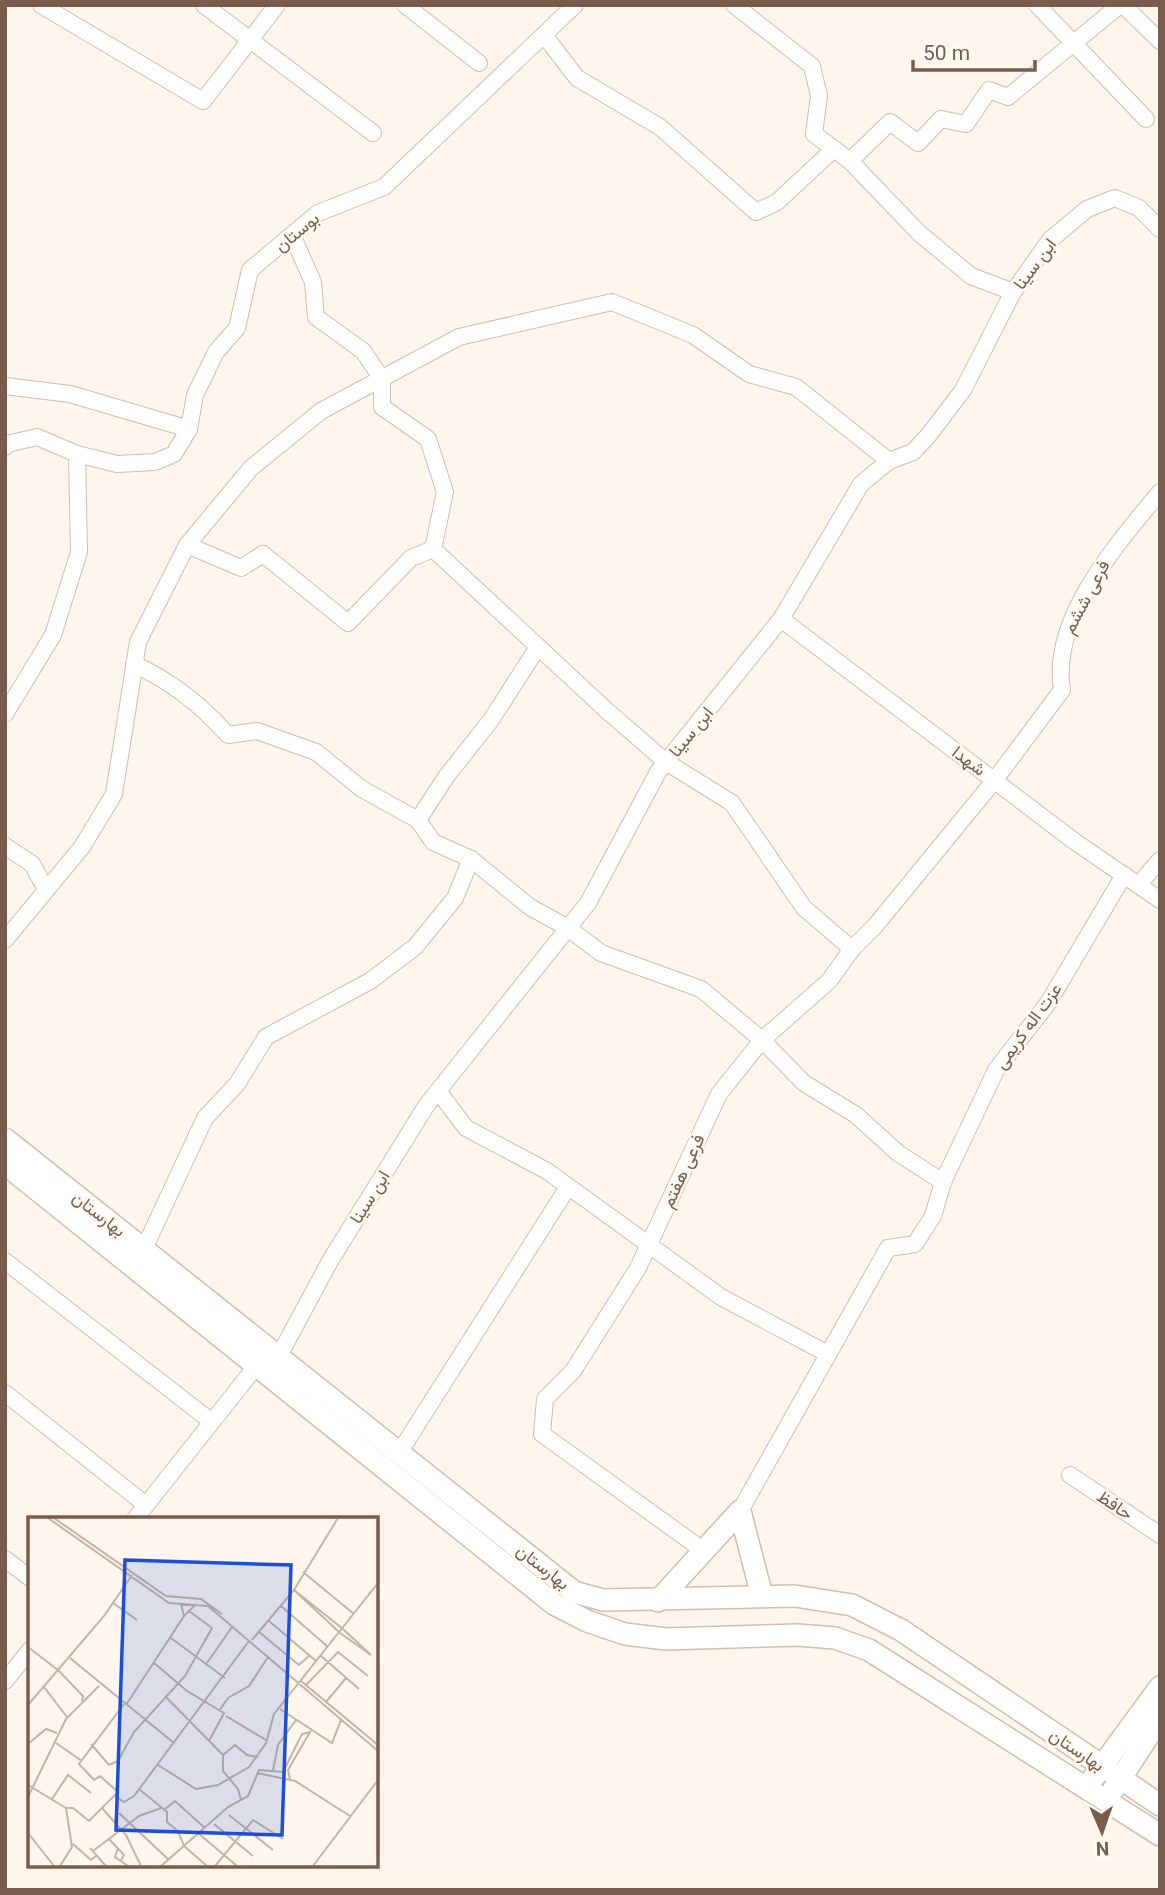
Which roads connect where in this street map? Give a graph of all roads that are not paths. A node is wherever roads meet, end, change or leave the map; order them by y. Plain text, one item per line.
1 (41, 5) edge
2 (204, 5) edge
3 (277, 5) edge
4 (405, 5) edge
5 (575, 5) edge
6 (734, 5) edge
7 (1037, 5) edge
8 (1121, 5) edge
9 (544, 35) junction
10 (250, 40) junction
11 (1160, 41) edge
12 (1072, 43) junction
13 (479, 63) dead end
14 (1146, 120) dead end
15 (373, 133) dead end
16 (834, 149) junction
17 (850, 161) junction
18 (1160, 229) edge
19 (292, 235) junction
20 (1013, 292) junction
21 (382, 379) junction
22 (5, 386) edge
23 (189, 429) junction
24 (5, 447) edge
25 (77, 453) junction
26 (889, 461) junction
27 (1160, 492) edge
28 (187, 545) junction
29 (433, 549) junction
30 (780, 619) junction
31 (538, 647) junction
32 (134, 664) junction
33 (5, 714) edge
34 (666, 762) junction
35 (994, 781) junction
36 (418, 820) junction
37 (5, 846) edge
38 (471, 859) junction
39 (1160, 860) edge
40 (1124, 876) junction
41 (1138, 885) junction
42 (46, 889) junction
43 (1160, 900) edge
44 (568, 928) junction
45 (5, 940) edge
46 (852, 949) junction
47 (762, 1040) junction
48 (438, 1091) junction
49 (5, 1139) edge
50 (5, 1164) edge
51 (943, 1182) junction
52 (568, 1187) junction
53 (648, 1246) junction
54 (144, 1249) junction
55 (5, 1261) edge
56 (828, 1354) junction
57 (279, 1356) junction
58 (257, 1365) junction
59 (5, 1393) edge
60 (212, 1422) junction
61 (399, 1452) junction
62 (1070, 1475) dead end
63 (146, 1505) junction
64 (740, 1511) junction
65 (137, 1517) edge
66 (1160, 1535) edge
67 (704, 1551) junction
68 (5, 1559) edge
69 (28, 1576) edge
70 (762, 1596) junction
71 (658, 1601) junction
72 (28, 1652) edge
73 (5, 1681) edge
74 (1160, 1687) edge
75 (1160, 1718) edge
76 (1111, 1773) junction
77 (1087, 1788) junction
78 (1107, 1801) junction
79 (1160, 1805) edge
80 (1160, 1835) edge

1 - 10 street
2 - 10 street
3 - 10 street
4 - 13 street
5 - 9 street, بوستان
6 - 16 street
7 - 12 street
8 - 11 street
8 - 12 street
9 - 16 street
9 - 19 street, بوستان
10 - 15 street
12 - 14 street
12 - 17 street
16 - 17 street
17 - 20 street
18 - 20 street, ابن سینا
19 - 21 street
19 - 23 street, بوستان
20 - 26 street, ابن سینا
21 - 26 street
21 - 28 street
21 - 29 street
22 - 23 street
23 - 25 street, بوستان
24 - 25 street, بوستان
25 - 33 street
26 - 30 street, ابن سینا
27 - 35 street, فرعی ششم
28 - 29 street
28 - 32 street
29 - 31 street
30 - 34 street, ابن سینا
30 - 35 street, شهدا
31 - 34 street
31 - 36 street
32 - 36 street
32 - 42 street
34 - 44 street, ابن سینا
34 - 46 street
35 - 40 street, شهدا
35 - 46 street, فرعی هفتم
36 - 38 street
37 - 42 street
38 - 44 street
38 - 54 street
39 - 41 street
40 - 41 street, شهدا
40 - 51 street, عزت اله کریمی
41 - 43 street, شهدا
42 - 45 street
44 - 47 street
44 - 48 street, ابن سینا
46 - 47 street, فرعی هفتم
47 - 51 street
47 - 53 street, فرعی هفتم
48 - 52 street
48 - 57 street, ابن سینا
49 - 54 street, بهارستان
50 - 58 street, بهارستان
51 - 56 street, عزت اله کریمی
52 - 53 street
52 - 61 street
53 - 56 street
53 - 67 street, فرعی هفتم
54 - 57 street, بهارستان
55 - 60 street
56 - 64 street
57 - 61 street, بهارستان
58 - 60 street
58 - 77 street, بهارستان
59 - 63 street
60 - 63 street
61 - 71 street, بهارستان
62 - 66 street, حافظ
63 - 65 street
64 - 67 street
64 - 70 street
67 - 71 street
68 - 69 street
70 - 71 street, بهارستان
70 - 76 street, بهارستان
72 - 73 street
74 - 76 street
75 - 76 street
76 - 77 street
76 - 78 street
76 - 79 street, بهارستان
77 - 78 street, بهارستان
78 - 80 street, بهارستان

